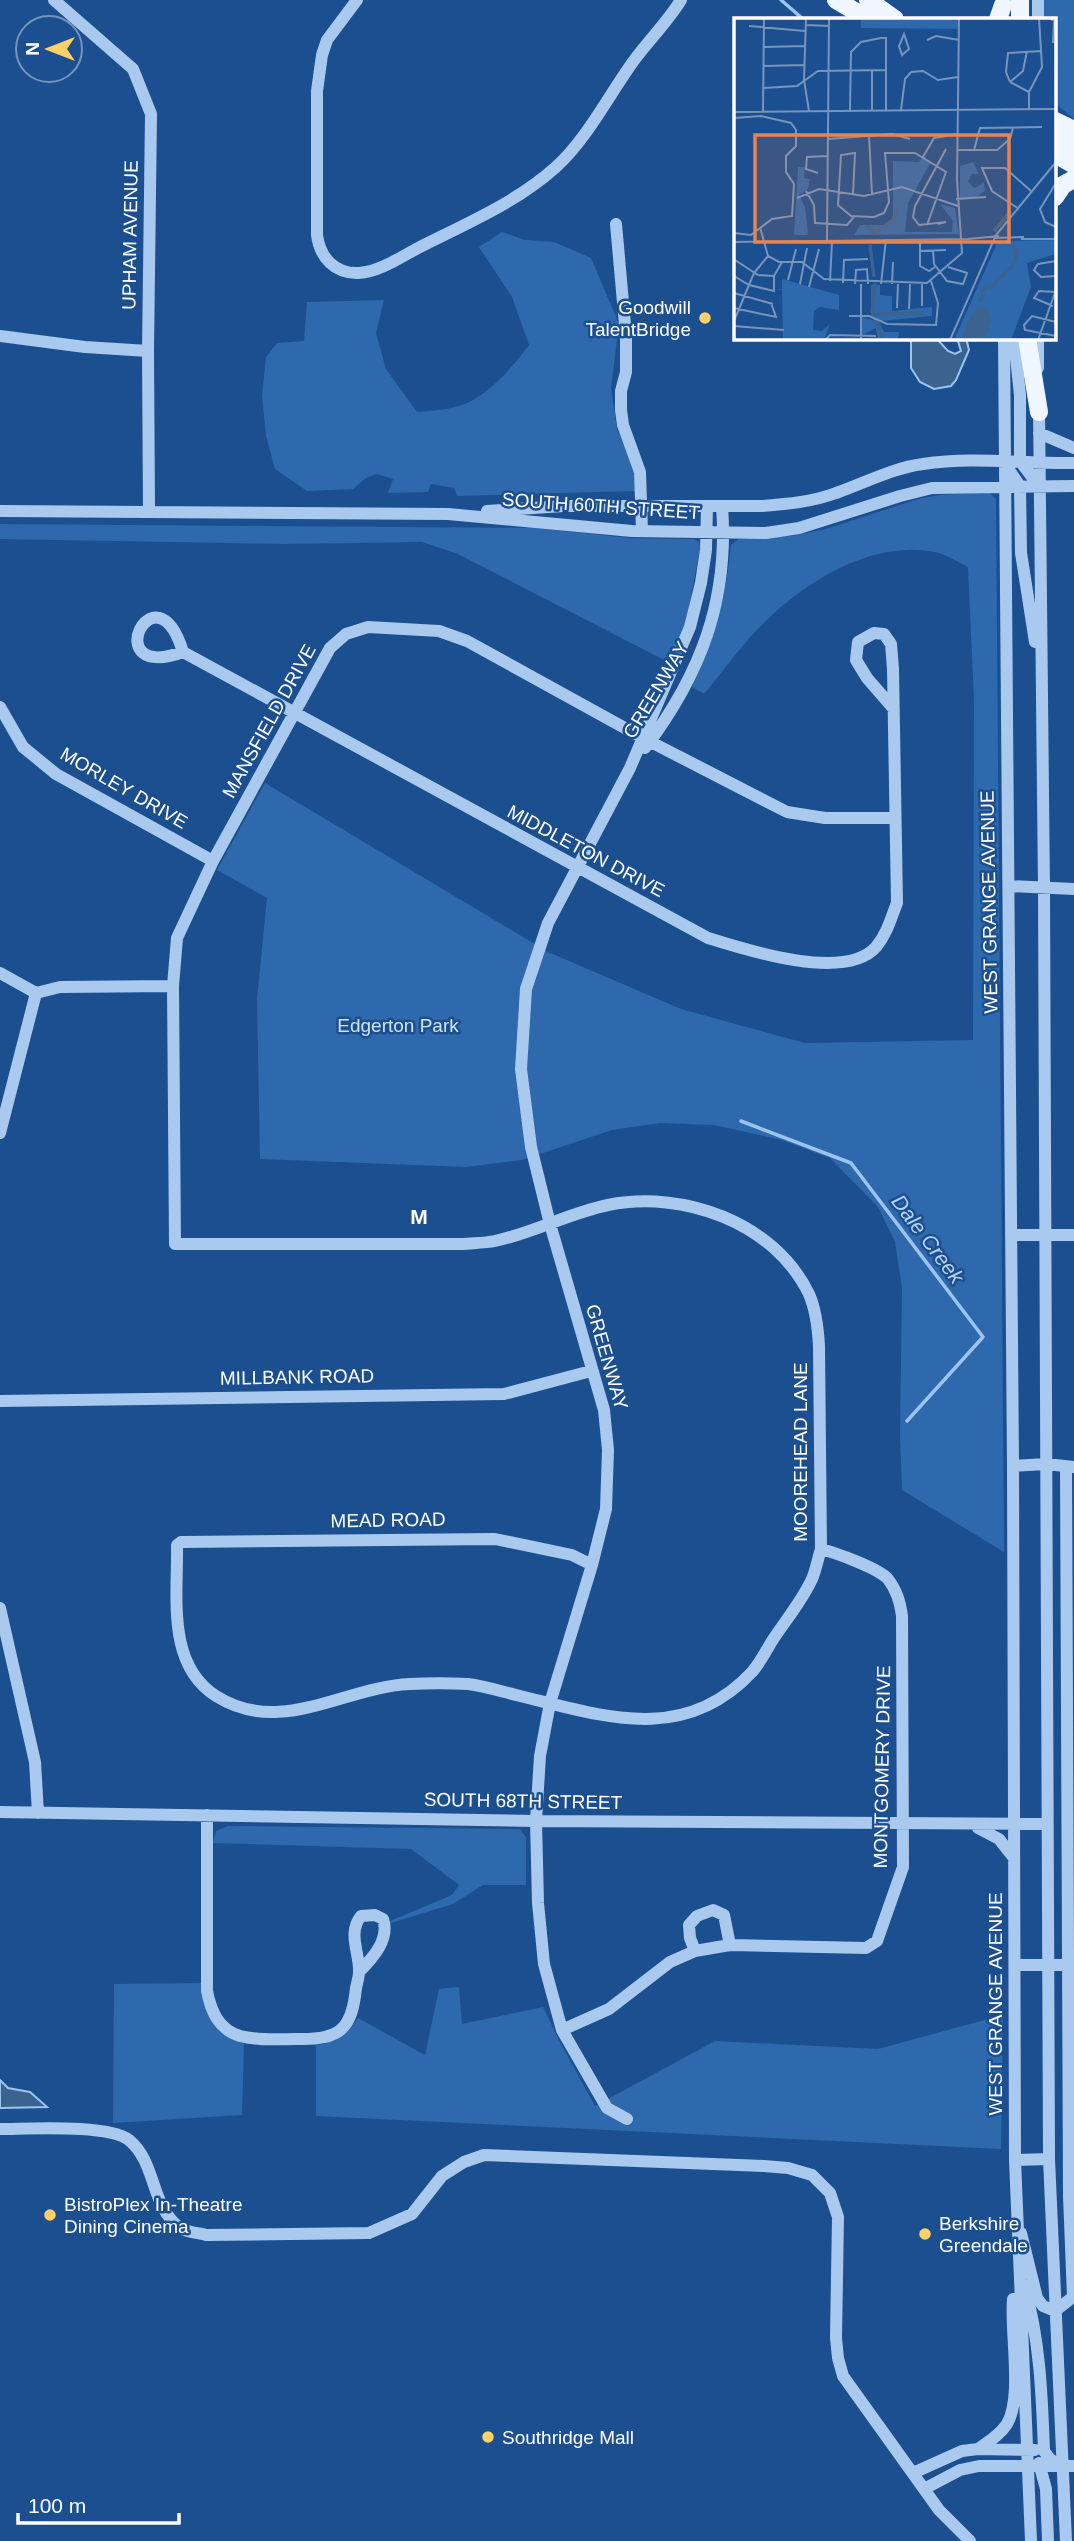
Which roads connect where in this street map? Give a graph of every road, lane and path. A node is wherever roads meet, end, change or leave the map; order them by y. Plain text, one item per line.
1 (54, 0) edge
2 (357, 0) edge
3 (681, 0) edge
4 (820, 0) edge
5 (836, 0) edge
6 (868, 0) edge
7 (1038, 0) edge
8 (843, 18) edge
9 (866, 18) edge
10 (894, 18) edge
11 (1038, 18) edge
12 (1056, 121) edge
13 (1074, 130) edge
14 (1056, 140) edge
15 (1074, 149) edge
16 (1056, 155) edge
17 (1074, 165) edge
18 (1074, 179) edge
19 (1056, 196) edge
20 (616, 224) dead end
21 (0, 337) edge
22 (1004, 340) edge
23 (1014, 340) edge
24 (1027, 340) edge
25 (1038, 340) edge
26 (148, 351) junction
27 (1039, 412) junction
28 (1039, 433) junction
29 (1074, 448) edge
30 (1003, 461) junction
31 (1020, 461) junction
32 (1039, 462) junction
33 (1074, 463) edge
34 (1004, 485) junction
35 (1020, 486) junction
36 (1039, 486) junction
37 (1074, 486) edge
38 (642, 506) junction
39 (707, 506) junction
40 (722, 506) junction
41 (149, 510) junction
42 (0, 511) edge
43 (448, 514) junction
44 (642, 531) junction
45 (706, 533) junction
46 (724, 533) junction
47 (183, 653) dead end
48 (1042, 688) junction
49 (0, 706) edge
50 (893, 708) junction
51 (294, 715) junction
52 (646, 740) junction
53 (895, 818) junction
54 (213, 861) junction
55 (576, 868) junction
56 (1009, 886) junction
57 (1045, 889) junction
58 (1074, 889) edge
59 (0, 973) edge
60 (173, 986) junction
61 (36, 993) junction
62 (0, 1133) edge
63 (550, 1224) junction
64 (1046, 1234) junction
65 (1011, 1235) junction
66 (1074, 1235) edge
67 (175, 1244) joint
68 (591, 1371) junction
69 (0, 1401) edge
70 (1046, 1464) junction
71 (1013, 1466) junction
72 (1070, 1467) edge
73 (181, 1542) joint
74 (821, 1549) junction
75 (592, 1565) junction
76 (1070, 1566) edge
77 (0, 1608) edge
78 (1070, 1664) edge
79 (550, 1703) junction
80 (1071, 1767) edge
81 (0, 1812) edge
82 (38, 1813) junction
83 (207, 1815) junction
84 (536, 1821) junction
85 (903, 1823) junction
86 (1046, 1824) junction
87 (971, 1825) junction
88 (1014, 1825) junction
89 (1014, 1858) junction
90 (730, 1945) junction
91 (695, 1951) junction
92 (1014, 1965) junction
93 (1047, 1965) junction
94 (1069, 1965) junction
95 (359, 1972) dead end
96 (562, 2031) junction
97 (627, 2119) dead end
98 (0, 2129) edge
99 (1049, 2159) junction
100 (1015, 2160) junction
101 (1016, 2216) junction
102 (1018, 2257) junction
103 (1055, 2311) junction
104 (978, 2449) junction
105 (1027, 2450) junction
106 (1044, 2451) junction
107 (1068, 2452) edge
108 (1028, 2467) junction
109 (1042, 2467) junction
110 (1068, 2467) edge
111 (913, 2473) junction
112 (924, 2489) junction
113 (970, 2541) edge
114 (1031, 2541) edge
115 (1048, 2541) edge
116 (1066, 2541) edge

1 - 26 street, UPHAM AVENUE
2 - 3 street
4 - 8 main road
5 - 9 main road
6 - 10 main road
7 - 11 street
12 - 13 main road
14 - 15 main road
16 - 17 main road
18 - 19 main road
20 - 38 street
21 - 26 street
22 - 30 street, WEST GRANGE AVENUE
23 - 31 street
24 - 27 main road
25 - 27 street
26 - 41 street, UPHAM AVENUE
27 - 28 street
28 - 29 street
28 - 32 street
30 - 31 street, SOUTH 60TH STREET
30 - 34 street, WEST GRANGE AVENUE
30 - 35 street
30 - 40 street, SOUTH 60TH STREET
31 - 32 street, SOUTH 60TH STREET
31 - 36 street
32 - 33 street, SOUTH 60TH STREET
32 - 36 street
34 - 35 street, SOUTH 60TH STREET
34 - 46 street, SOUTH 60TH STREET
34 - 56 street, WEST GRANGE AVENUE
35 - 36 street, SOUTH 60TH STREET
35 - 48 street
36 - 37 street, SOUTH 60TH STREET
36 - 48 street
38 - 39 street, SOUTH 60TH STREET
38 - 43 street, SOUTH 60TH STREET
38 - 44 street
39 - 40 street, SOUTH 60TH STREET
39 - 45 street, GREENWAY
40 - 46 street, GREENWAY
41 - 42 street, SOUTH 60TH STREET
41 - 43 street, SOUTH 60TH STREET
43 - 44 street, SOUTH 60TH STREET
44 - 45 street, SOUTH 60TH STREET
45 - 46 street, SOUTH 60TH STREET
45 - 52 street, GREENWAY
46 - 52 street, GREENWAY
47 - 51 street, MIDDLETON DRIVE
48 - 57 street
49 - 54 street, MORLEY DRIVE
50 - 50 street
50 - 53 street
51 - 52 street, MANSFIELD DRIVE
51 - 54 street, MANSFIELD DRIVE
51 - 55 street, MIDDLETON DRIVE
52 - 53 street, MANSFIELD DRIVE
52 - 55 street, GREENWAY
53 - 55 street, MIDDLETON DRIVE
54 - 60 street, MANSFIELD DRIVE
55 - 63 street, GREENWAY
56 - 57 street
56 - 65 street, WEST GRANGE AVENUE
57 - 58 street
57 - 64 street
59 - 61 street
60 - 61 street
60 - 67 street, MANSFIELD DRIVE
61 - 62 street
63 - 67 street, MOOREHEAD LANE
63 - 68 street, GREENWAY
63 - 74 street, MOOREHEAD LANE
64 - 65 street
64 - 66 street
64 - 70 street
65 - 71 street, WEST GRANGE AVENUE
68 - 69 street, MILLBANK ROAD
68 - 75 street, GREENWAY
70 - 71 street
70 - 72 street
70 - 86 street
71 - 88 street, WEST GRANGE AVENUE
72 - 76 street
73 - 75 street, MEAD ROAD
73 - 79 street, MOOREHEAD LANE
74 - 79 street, MOOREHEAD LANE
74 - 85 street, MONTGOMERY DRIVE
75 - 79 street, GREENWAY
76 - 78 street
77 - 82 street
78 - 80 street
79 - 84 street, GREENWAY
80 - 94 street
81 - 82 street, SOUTH 68TH STREET
82 - 83 street, SOUTH 68TH STREET
83 - 84 street, SOUTH 68TH STREET
83 - 95 street
84 - 85 street, SOUTH 68TH STREET
84 - 96 street, GREENWAY
85 - 87 street, SOUTH 68TH STREET
85 - 90 street, MONTGOMERY DRIVE
86 - 88 street, SOUTH 68TH STREET
86 - 93 street
87 - 88 street, SOUTH 68TH STREET
87 - 89 street
88 - 89 street, WEST GRANGE AVENUE
89 - 92 street, WEST GRANGE AVENUE
90 - 91 street, MONTGOMERY DRIVE
90 - 91 street
91 - 96 street, MONTGOMERY DRIVE
92 - 93 street
92 - 100 street, WEST GRANGE AVENUE
93 - 94 street
93 - 99 street
94 - 103 street
96 - 97 street, GREENWAY
98 - 111 street
99 - 100 street
99 - 103 street
100 - 101 street, WEST GRANGE AVENUE
101 - 102 street, WEST GRANGE AVENUE
101 - 103 street
102 - 104 street
102 - 105 street, WEST GRANGE AVENUE
102 - 106 street
103 - 107 street
104 - 105 street
104 - 111 street
105 - 106 street
105 - 108 street, WEST GRANGE AVENUE
105 - 109 street
106 - 107 street
106 - 110 street
107 - 110 street
108 - 109 street
108 - 112 street
108 - 114 street, WEST GRANGE AVENUE
109 - 110 street
109 - 115 street
110 - 116 street
111 - 112 street
112 - 113 street

